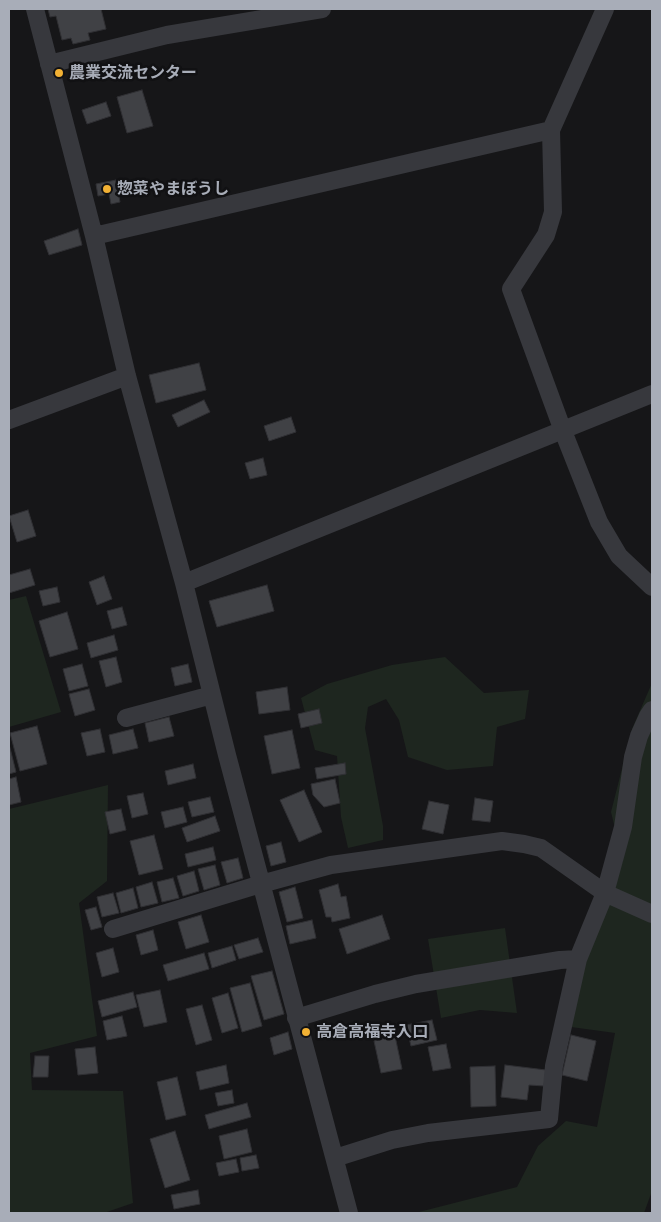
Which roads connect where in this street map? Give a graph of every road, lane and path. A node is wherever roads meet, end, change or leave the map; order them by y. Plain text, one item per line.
1 (35, 9) edge
2 (322, 9) edge
3 (605, 9) edge
4 (49, 64) junction
5 (550, 130) junction
6 (94, 236) junction
7 (127, 376) junction
8 (652, 394) edge
9 (9, 420) edge
10 (563, 431) junction
11 (184, 584) junction
12 (652, 587) edge
13 (212, 695) junction
14 (652, 710) edge
15 (126, 718) dead end
16 (261, 884) junction
17 (605, 892) junction
18 (652, 914) edge
19 (113, 929) dead end
20 (578, 959) junction
21 (296, 1018) junction
22 (335, 1158) junction
23 (349, 1213) edge

1 - 4 street
2 - 4 street
3 - 5 street
4 - 6 street
5 - 6 street
5 - 10 street
6 - 7 street
7 - 9 street
7 - 11 street
8 - 10 street
10 - 11 street
10 - 12 street
11 - 13 street
13 - 15 street
13 - 16 street
14 - 17 street
16 - 17 street
16 - 19 street
16 - 21 street
17 - 18 street
17 - 20 street
20 - 21 street
20 - 22 street
21 - 22 street
22 - 23 street

